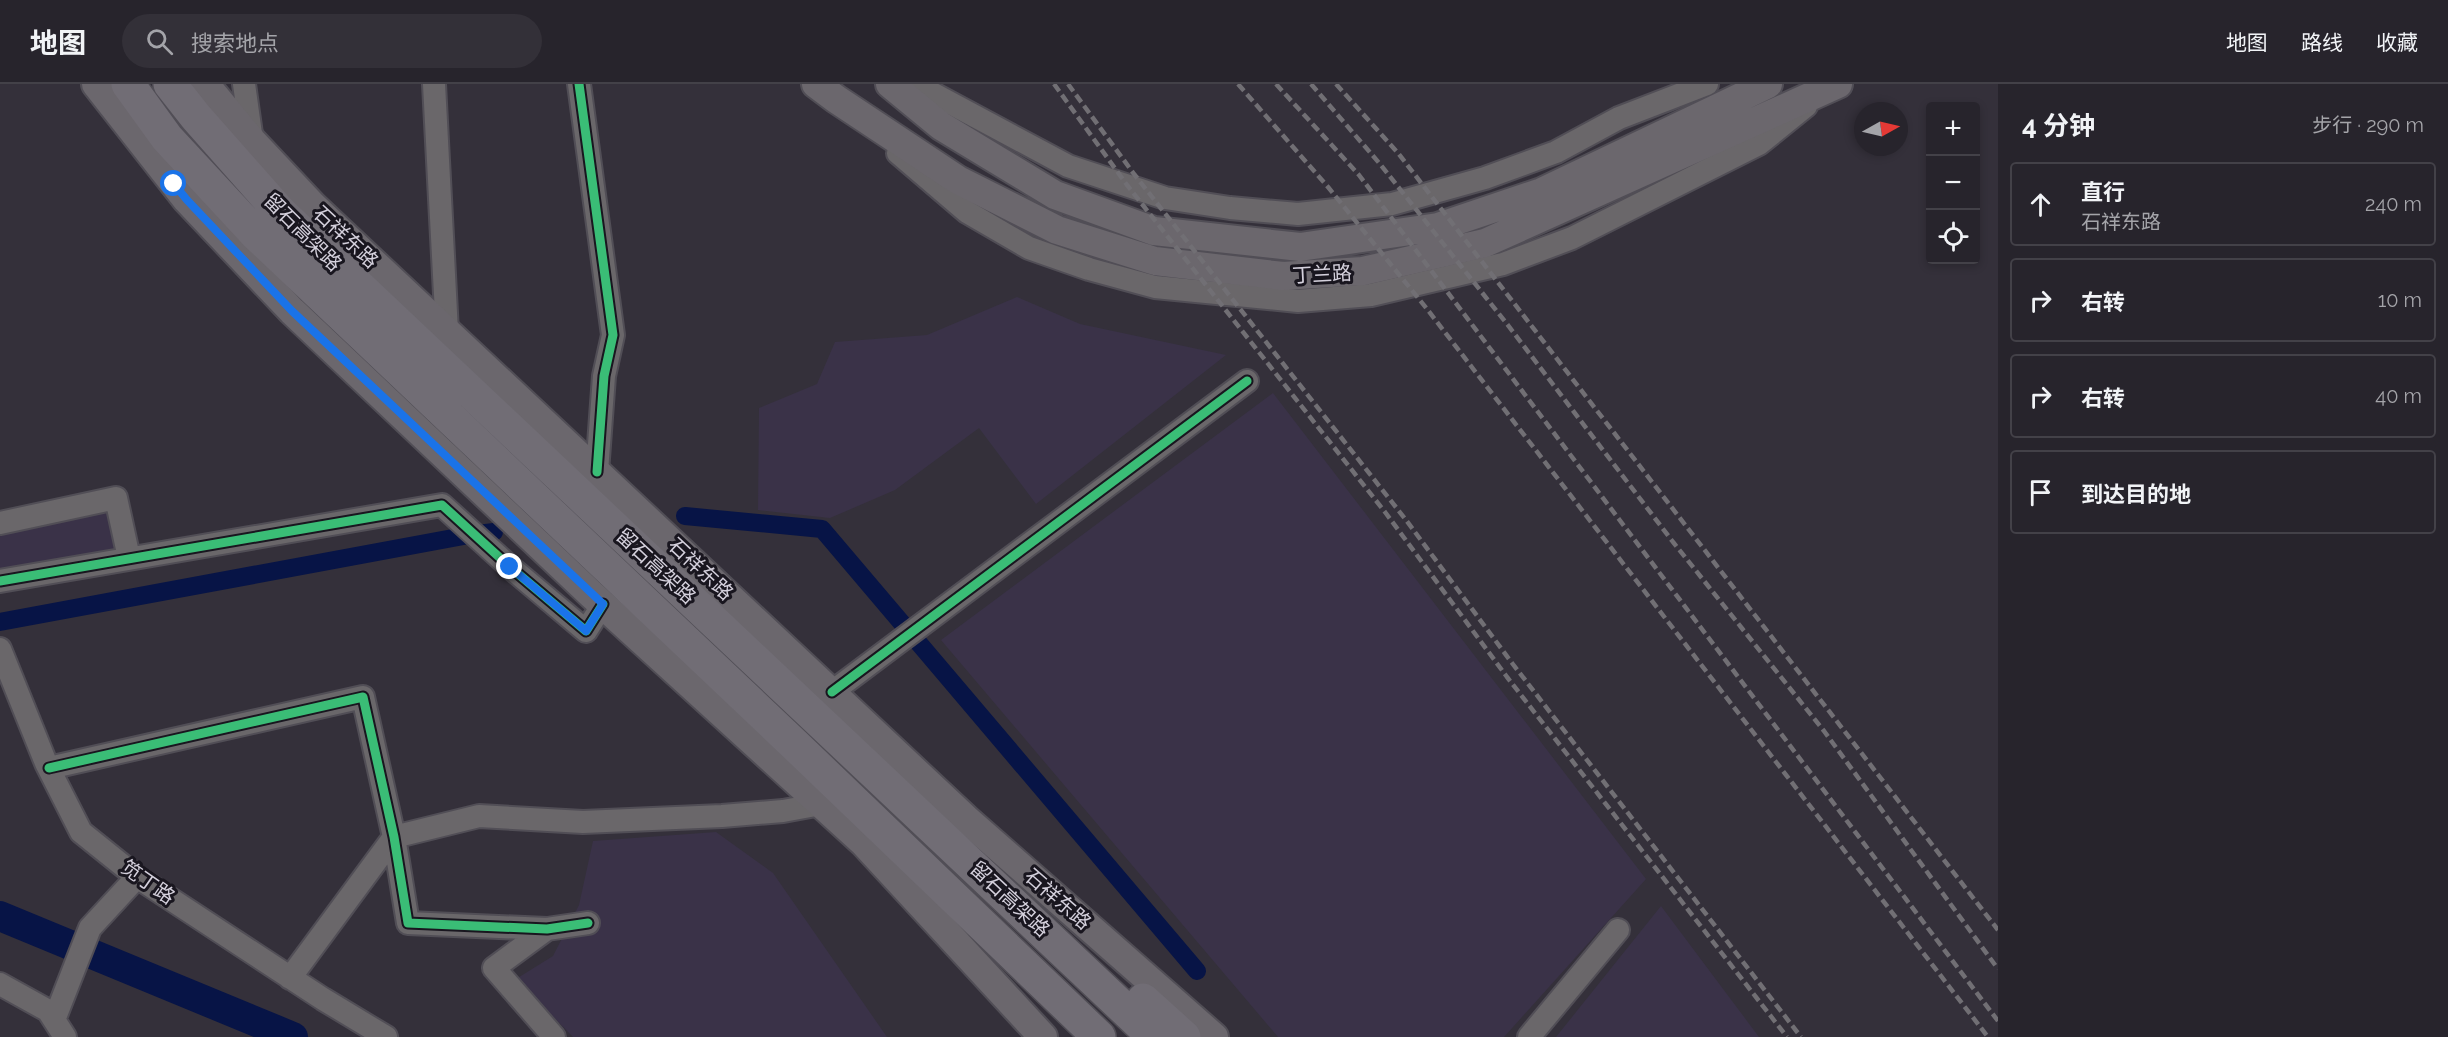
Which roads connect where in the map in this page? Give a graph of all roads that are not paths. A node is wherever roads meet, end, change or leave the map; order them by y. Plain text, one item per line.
1 (96, 84) edge
2 (128, 84) edge
3 (170, 84) edge
4 (206, 84) edge
5 (244, 84) edge
6 (434, 84) edge
7 (579, 84) edge
8 (890, 84) edge
9 (915, 84) edge
10 (1707, 84) edge
11 (1768, 84) edge
12 (1834, 85) edge
13 (826, 92) edge
14 (252, 141) junction
15 (447, 332) junction
16 (1247, 381) dead end
17 (597, 472) junction
18 (0, 523) edge
19 (129, 558) junction
20 (0, 581) edge
21 (603, 604) junction
22 (0, 649) edge
23 (825, 706) junction
24 (49, 768) junction
25 (822, 804) junction
26 (394, 837) junction
27 (137, 877) junction
28 (588, 923) dead end
29 (547, 929) junction
30 (1043, 930) junction
31 (1618, 930) dead end
32 (1028, 970) junction
33 (290, 978) junction
34 (0, 984) edge
35 (50, 1012) junction
36 (66, 1037) edge
37 (386, 1037) edge
38 (554, 1037) edge
39 (1043, 1037) edge
40 (1081, 1037) edge
41 (1099, 1037) edge
42 (1154, 1037) edge
43 (1184, 1037) edge
44 (1214, 1037) edge
45 (1529, 1037) edge

1 - 21 main road
2 - 32 highway, 留石高架路
3 - 23 highway, 留石高架路
4 - 14 main road, 石祥东路
5 - 14 street
6 - 15 street
7 - 17 street
8 - 11 main road, 丁兰路
9 - 10 street
12 - 13 main road, 丁兰路
14 - 15 main road, 石祥东路
15 - 17 main road, 石祥东路
16 - 23 street
17 - 23 main road, 石祥东路
18 - 19 street
19 - 20 street
19 - 21 street
21 - 25 main road
22 - 24 street, 笕丁路
23 - 30 highway, 留石高架路
23 - 44 main road, 石祥东路
24 - 26 street
24 - 27 street, 笕丁路
25 - 26 street
25 - 39 main road
26 - 29 street
26 - 33 street
27 - 33 street, 笕丁路
27 - 35 street
28 - 29 street
29 - 38 street
30 - 42 highway, 留石高架路
30 - 43 highway
31 - 45 street
32 - 40 highway
32 - 41 highway, 留石高架路
33 - 37 street, 笕丁路
34 - 35 street
35 - 36 street

